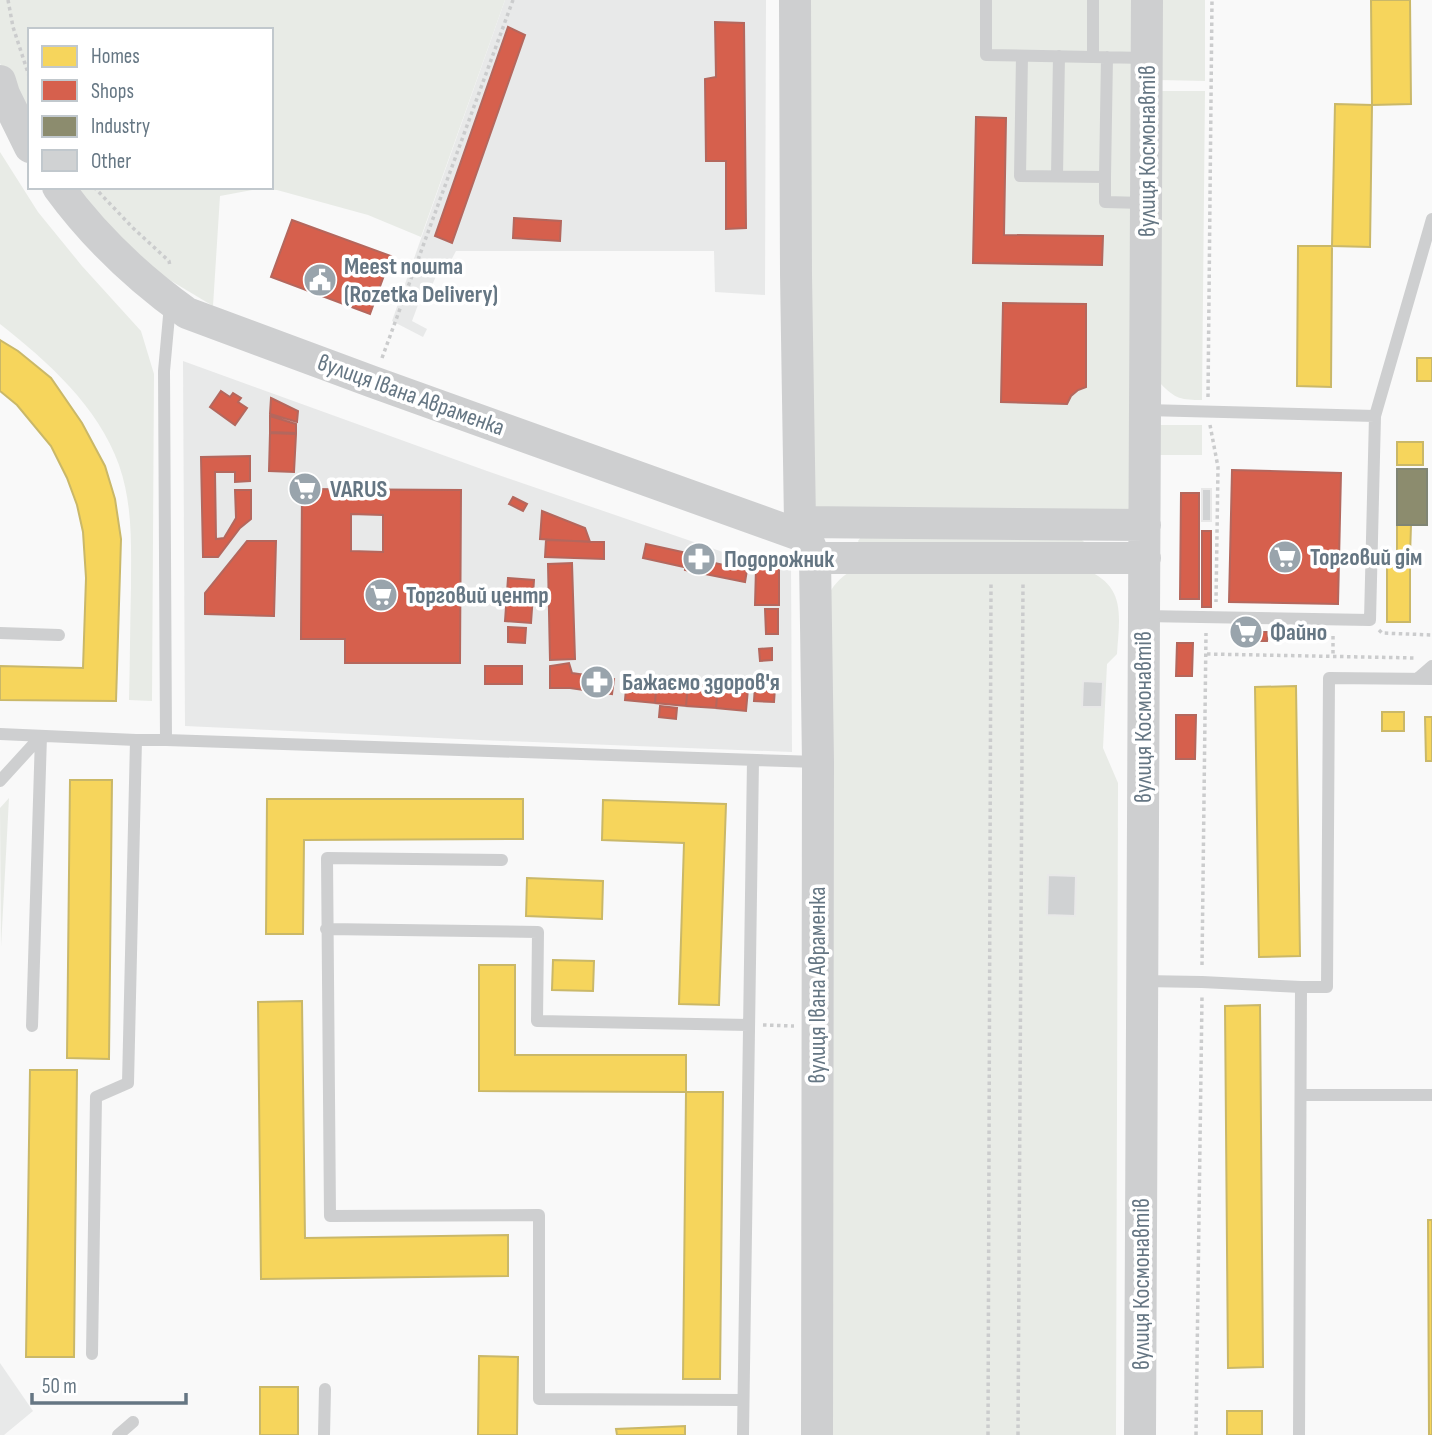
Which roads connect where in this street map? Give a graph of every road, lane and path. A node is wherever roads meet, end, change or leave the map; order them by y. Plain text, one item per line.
1 (8, 0) edge
2 (513, 0) edge
3 (795, 0) edge
4 (986, 0) edge
5 (1093, 0) edge
6 (1147, 0) edge
7 (1212, 0) edge
8 (1022, 55) junction
9 (1059, 56) junction
10 (1093, 57) junction
11 (1107, 57) junction
12 (1147, 58) junction
13 (9, 87) edge
14 (28, 141) edge
15 (1057, 176) junction
16 (1105, 177) junction
17 (59, 189) edge
18 (1146, 202) junction
19 (1432, 219) edge
20 (1426, 264) edge
21 (170, 301) junction
22 (373, 383) junction
23 (1145, 410) junction
24 (1208, 412) junction
25 (1375, 416) junction
26 (1145, 525) junction
27 (807, 539) junction
28 (991, 557) junction
29 (1023, 558) junction
30 (1145, 558) junction
31 (1144, 616) junction
32 (1206, 617) junction
33 (1332, 620) junction
34 (1370, 620) junction
35 (0, 633) edge
36 (59, 635) dead end
37 (1432, 635) edge
38 (1206, 654) junction
39 (1333, 656) junction
40 (1420, 658) dead end
41 (1432, 666) edge
42 (1417, 679) junction
43 (1432, 679) edge
44 (0, 734) edge
45 (41, 736) junction
46 (136, 740) junction
47 (166, 740) junction
48 (752, 760) junction
49 (818, 762) junction
50 (0, 781) edge
51 (502, 860) dead end
52 (326, 929) junction
53 (1142, 981) junction
54 (1202, 982) junction
55 (1301, 987) junction
56 (749, 1025) junction
57 (32, 1026) dead end
58 (817, 1027) junction
59 (1301, 1095) junction
60 (1432, 1095) edge
61 (92, 1354) dead end
62 (325, 1389) dead end
63 (743, 1400) junction
64 (133, 1422) dead end
65 (118, 1435) edge
66 (324, 1435) edge
67 (743, 1435) edge
68 (817, 1435) edge
69 (988, 1435) edge
70 (1018, 1435) edge
71 (1140, 1435) edge
72 (1196, 1435) edge
73 (1300, 1435) edge

1 - 13 path
2 - 22 path
3 - 27 street, вулиця Івана Авраменка
4 - 8 lane
5 - 10 lane
6 - 12 street, вулиця Космонавтів
7 - 24 path
8 - 9 lane
8 - 15 lane
9 - 10 lane
9 - 15 lane
10 - 11 lane
11 - 12 lane
11 - 16 lane
12 - 18 street, вулиця Космонавтів
13 - 14 street
15 - 16 lane
16 - 18 lane
17 - 21 street, вулиця Івана Авраменка
18 - 23 street, вулиця Космонавтів
19 - 20 lane
20 - 25 lane
21 - 22 street, вулиця Івана Авраменка
21 - 47 lane
22 - 27 street, вулиця Івана Авраменка
23 - 24 lane
23 - 26 street, вулиця Космонавтів
24 - 25 lane
24 - 32 path
25 - 34 lane
26 - 27 street
26 - 30 street, вулиця Космонавтів
27 - 28 street
27 - 49 street, вулиця Івана Авраменка
28 - 29 street
28 - 69 path
29 - 30 street
29 - 70 path
30 - 31 street, вулиця Космонавтів
31 - 32 lane
31 - 53 street, вулиця Космонавтів
32 - 33 lane
32 - 38 path
33 - 34 lane
33 - 39 path
34 - 37 path
35 - 36 lane
38 - 39 path
38 - 54 path
39 - 40 path
41 - 42 lane
42 - 43 lane
42 - 55 lane
44 - 45 lane
45 - 46 lane
45 - 50 lane
45 - 57 lane
46 - 47 lane
46 - 61 lane
47 - 48 lane
48 - 49 lane
48 - 56 lane
49 - 58 street, вулиця Івана Авраменка
51 - 52 lane
52 - 56 lane
52 - 63 lane
53 - 54 lane
53 - 71 street, вулиця Космонавтів
54 - 55 lane
54 - 72 path
55 - 59 lane
56 - 58 path
56 - 63 lane
58 - 68 street, вулиця Івана Авраменка
59 - 60 lane
59 - 73 lane
62 - 66 lane
63 - 67 lane
64 - 65 lane

